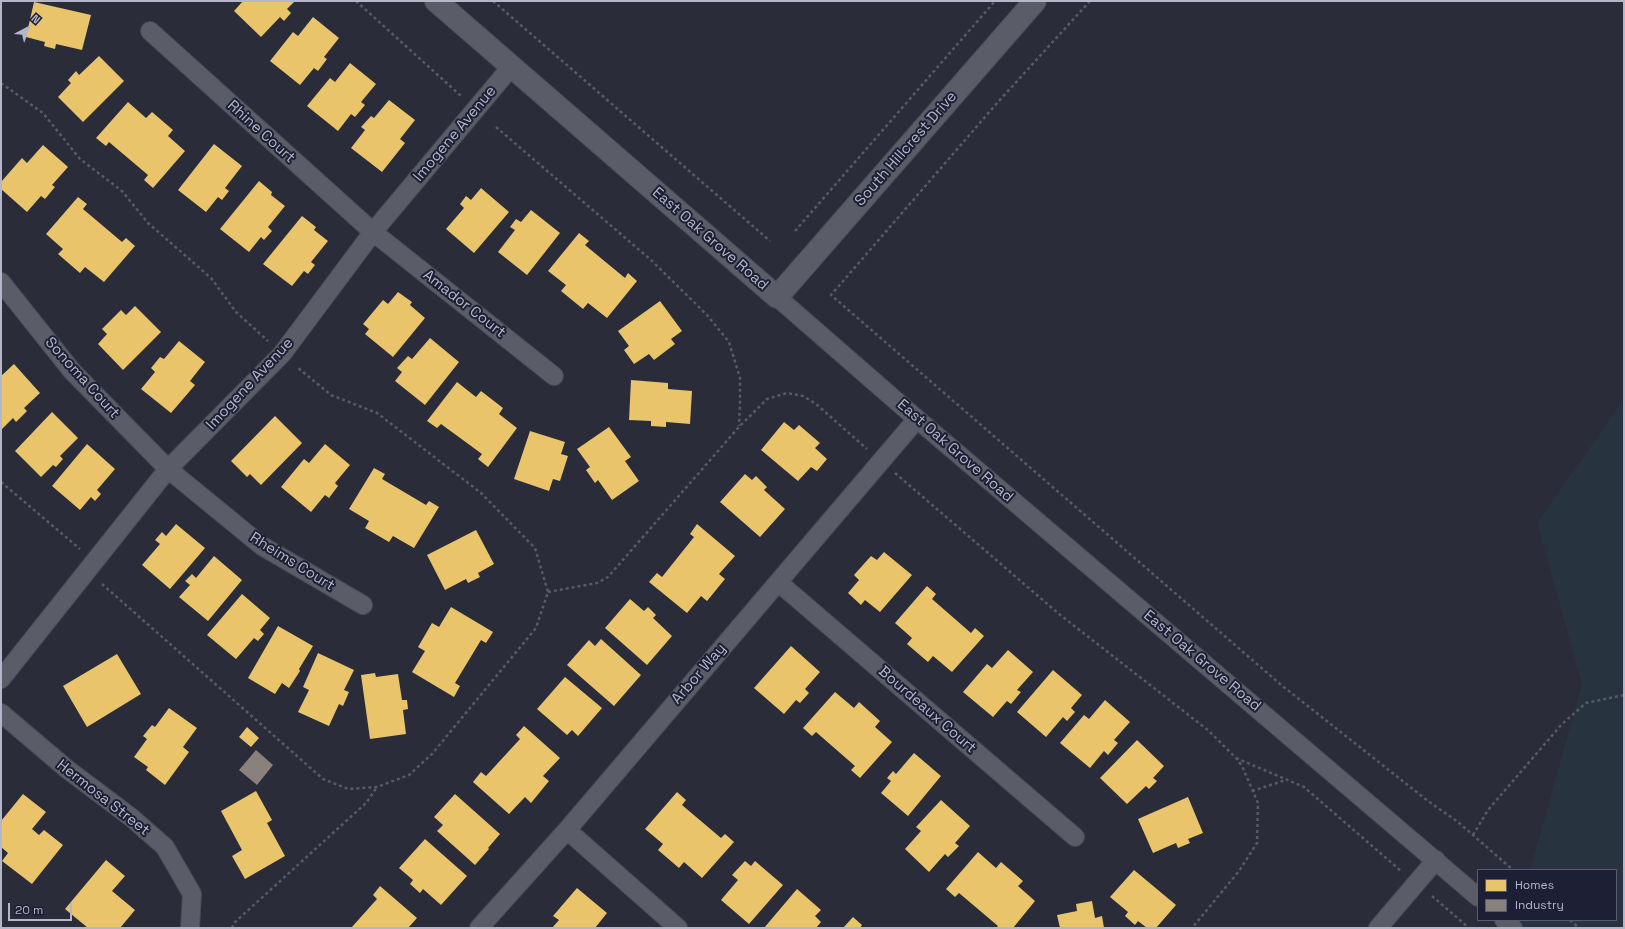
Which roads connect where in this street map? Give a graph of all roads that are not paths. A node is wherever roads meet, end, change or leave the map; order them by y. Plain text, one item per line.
1 (436, 1) edge
2 (1036, 1) edge
3 (150, 31) dead end
4 (511, 67) junction
5 (373, 232) junction
6 (1, 282) edge
7 (777, 297) junction
8 (554, 376) dead end
9 (917, 419) junction
10 (168, 469) junction
11 (778, 582) junction
12 (363, 605) dead end
13 (1, 679) edge
14 (1, 713) edge
15 (567, 830) junction
16 (1075, 837) dead end
17 (1436, 860) junction
18 (1477, 896) edge
19 (1505, 921) edge
20 (190, 928) edge
21 (479, 928) edge
22 (678, 928) edge
23 (1378, 928) edge
24 (1513, 928) edge

1 - 4 street, East Oak Grove Road
2 - 7 street, South Hillcrest Drive
3 - 5 street, Rhine Court
4 - 5 street, Imogene Avenue
4 - 7 street, East Oak Grove Road
5 - 8 street, Amador Court
5 - 10 street, Imogene Avenue
6 - 10 street, Sonoma Court
7 - 9 street, East Oak Grove Road
9 - 11 street, Arbor Way
9 - 17 street, East Oak Grove Road
10 - 12 street, Rheims Court
10 - 13 street, Imogene Avenue
11 - 15 street, Arbor Way
11 - 16 street, Bourdeaux Court
14 - 20 street, Hermosa Street
15 - 21 street, Arbor Way
15 - 22 street
17 - 18 street, East Oak Grove Road
17 - 23 street
19 - 24 street

